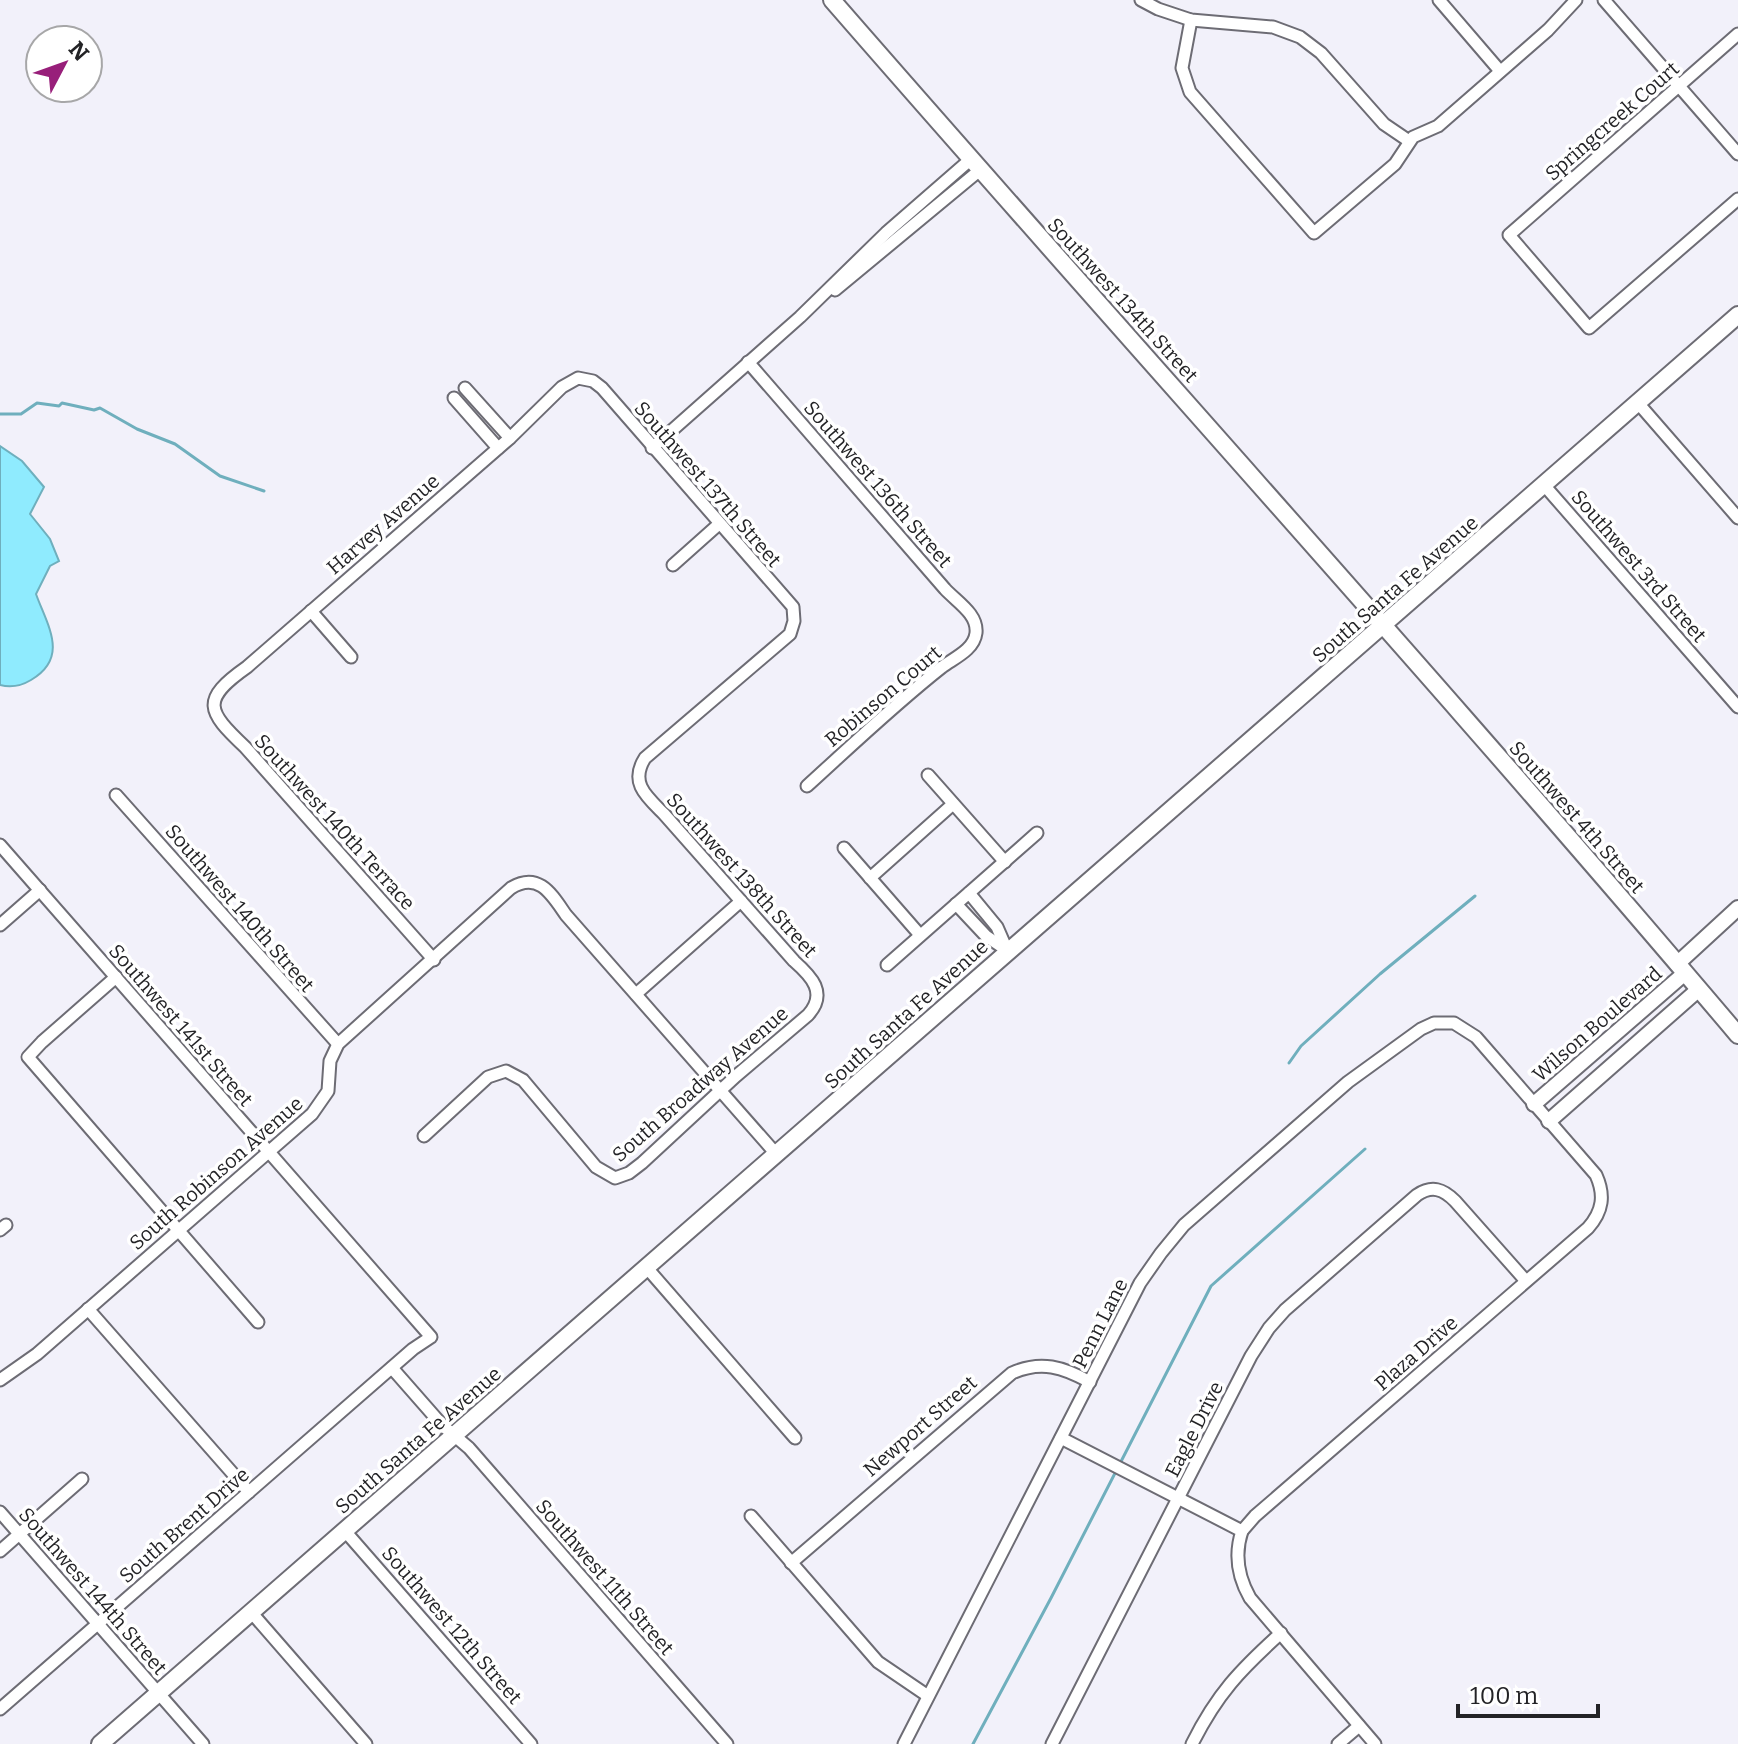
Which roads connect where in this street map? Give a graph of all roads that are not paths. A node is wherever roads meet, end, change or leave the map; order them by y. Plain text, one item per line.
1 (832, 0) edge
2 (1141, 0) edge
3 (1439, 0) edge
4 (1576, 0) edge
5 (1604, 0) edge
6 (1191, 20) junction
7 (1738, 34) edge
8 (1500, 71) junction
9 (1679, 86) junction
10 (1409, 141) junction
11 (1738, 154) edge
12 (976, 164) junction
13 (1738, 199) edge
14 (1735, 323) edge
15 (748, 362) junction
16 (584, 378) joint
17 (465, 388) dead end
18 (454, 398) dead end
19 (1638, 403) junction
20 (480, 404) junction
21 (468, 414) junction
22 (510, 438) junction
23 (498, 448) junction
24 (652, 448) junction
25 (1544, 485) junction
26 (1738, 518) edge
27 (719, 524) junction
28 (673, 565) dead end
29 (311, 611) junction
30 (1384, 626) junction
31 (976, 630) joint
32 (351, 657) dead end
33 (214, 705) joint
34 (1738, 707) edge
35 (928, 775) dead end
36 (638, 779) joint
37 (807, 786) dead end
38 (116, 795) dead end
39 (953, 804) junction
40 (1037, 833) dead end
41 (0, 845) edge
42 (844, 848) dead end
43 (1005, 862) junction
44 (870, 878) junction
45 (40, 890) junction
46 (969, 893) junction
47 (741, 901) junction
48 (956, 904) junction
49 (1738, 908) edge
50 (0, 925) edge
51 (920, 935) junction
52 (1008, 951) junction
53 (434, 960) junction
54 (887, 965) dead end
55 (1681, 968) junction
56 (116, 977) junction
57 (1699, 989) junction
58 (636, 994) junction
59 (818, 996) joint
60 (1738, 1035) edge
61 (338, 1044) junction
62 (721, 1090) junction
63 (1534, 1104) junction
64 (1549, 1121) junction
65 (424, 1136) dead end
66 (269, 1151) junction
67 (777, 1155) junction
68 (178, 1230) junction
69 (647, 1268) junction
70 (1526, 1281) junction
71 (88, 1309) junction
72 (258, 1322) dead end
73 (431, 1337) joint
74 (392, 1368) junction
75 (0, 1380) edge
76 (1090, 1382) junction
77 (454, 1435) junction
78 (795, 1438) dead end
79 (1061, 1438) junction
80 (82, 1479) dead end
81 (249, 1492) junction
82 (1178, 1498) junction
83 (0, 1512) edge
84 (751, 1516) dead end
85 (345, 1531) junction
86 (1242, 1531) junction
87 (19, 1535) junction
88 (0, 1551) edge
89 (791, 1563) junction
90 (251, 1612) junction
91 (97, 1624) junction
92 (1281, 1633) junction
93 (158, 1693) junction
94 (928, 1696) junction
95 (0, 1709) edge
96 (1359, 1726) junction
97 (100, 1744) edge
98 (203, 1744) edge
99 (366, 1744) edge
100 (531, 1744) edge
101 (727, 1744) edge
102 (904, 1744) edge
103 (1052, 1744) edge
104 (1192, 1744) edge
105 (1338, 1744) edge
106 (1375, 1744) edge

1 - 12 main road, Southwest 134th Street
2 - 6 street
3 - 8 street
4 - 8 street
5 - 9 street
6 - 10 street
6 - 10 street
7 - 9 street, Springcreek Court
8 - 10 street
9 - 11 street
9 - 13 street, Springcreek Court
12 - 15 street
12 - 30 main road, Southwest 134th Street
14 - 19 main road, South Santa Fe Avenue
15 - 24 street
15 - 31 street, Southwest 136th Street
16 - 22 street, Harvey Avenue
16 - 24 street, Southwest 137th Street
17 - 20 street
18 - 21 street
19 - 25 main road, South Santa Fe Avenue
19 - 26 street
20 - 21 street
20 - 22 street
21 - 23 street
22 - 23 street, Harvey Avenue
23 - 29 street, Harvey Avenue
24 - 27 street, Southwest 137th Street
25 - 30 main road, South Santa Fe Avenue
25 - 34 street, Southwest 3rd Street
27 - 28 street
27 - 36 street, Southwest 137th Street
29 - 32 street
29 - 33 street, Harvey Avenue
30 - 52 main road, South Santa Fe Avenue
30 - 55 main road, Southwest 4th Street
31 - 37 street, Robinson Court
33 - 53 street, Southwest 140th Terrace
35 - 39 street
36 - 47 street, Southwest 138th Street
38 - 61 street, Southwest 140th Street
39 - 43 street
39 - 44 street
40 - 43 street
41 - 45 street, Southwest 141st Street
42 - 44 street
43 - 46 street
44 - 51 street
45 - 50 street
45 - 56 street, Southwest 141st Street
46 - 48 street
46 - 52 street
47 - 58 street
47 - 59 street, Southwest 138th Street
48 - 51 street
48 - 52 street
49 - 55 street, Wilson Boulevard
51 - 54 street
52 - 67 main road, South Santa Fe Avenue
53 - 58 street
53 - 61 street
55 - 57 main road, Southwest 4th Street
55 - 63 street, Wilson Boulevard
56 - 66 street, Southwest 141st Street
56 - 68 street
57 - 60 main road, Southwest 4th Street
57 - 64 street, Wilson Boulevard
58 - 62 street
59 - 62 street, South Broadway Avenue
61 - 66 street, South Robinson Avenue
62 - 65 street, South Broadway Avenue
62 - 67 street
63 - 64 street
63 - 76 street, Penn Lane
64 - 70 street, Plaza Drive
66 - 68 street, South Robinson Avenue
66 - 73 street, Southwest 141st Street
67 - 69 main road, South Santa Fe Avenue
68 - 71 street, South Robinson Avenue
68 - 72 street
69 - 77 main road, South Santa Fe Avenue
69 - 78 street
70 - 82 street, Eagle Drive
70 - 86 street, Plaza Drive
71 - 75 street, South Robinson Avenue
71 - 81 street
73 - 74 street, South Brent Drive
74 - 77 street
74 - 81 street, South Brent Drive
76 - 79 street, Penn Lane
76 - 89 street, Newport Street
77 - 85 main road, South Santa Fe Avenue
77 - 101 street, Southwest 11th Street
79 - 82 street
79 - 94 street, Penn Lane
80 - 87 street
81 - 91 street, South Brent Drive
82 - 86 street
82 - 103 street, Eagle Drive
83 - 87 street, Southwest 144th Street
84 - 89 street
85 - 90 main road, South Santa Fe Avenue
85 - 100 street, Southwest 12th Street
86 - 92 street
87 - 88 street
87 - 91 street, Southwest 144th Street
89 - 94 street
90 - 93 main road, South Santa Fe Avenue
90 - 99 street
91 - 93 street, Southwest 144th Street
91 - 95 street, South Brent Drive
92 - 96 street
92 - 104 street
93 - 97 main road, South Santa Fe Avenue
93 - 98 street, Southwest 144th Street
94 - 102 street, Penn Lane
96 - 105 street
96 - 106 street

